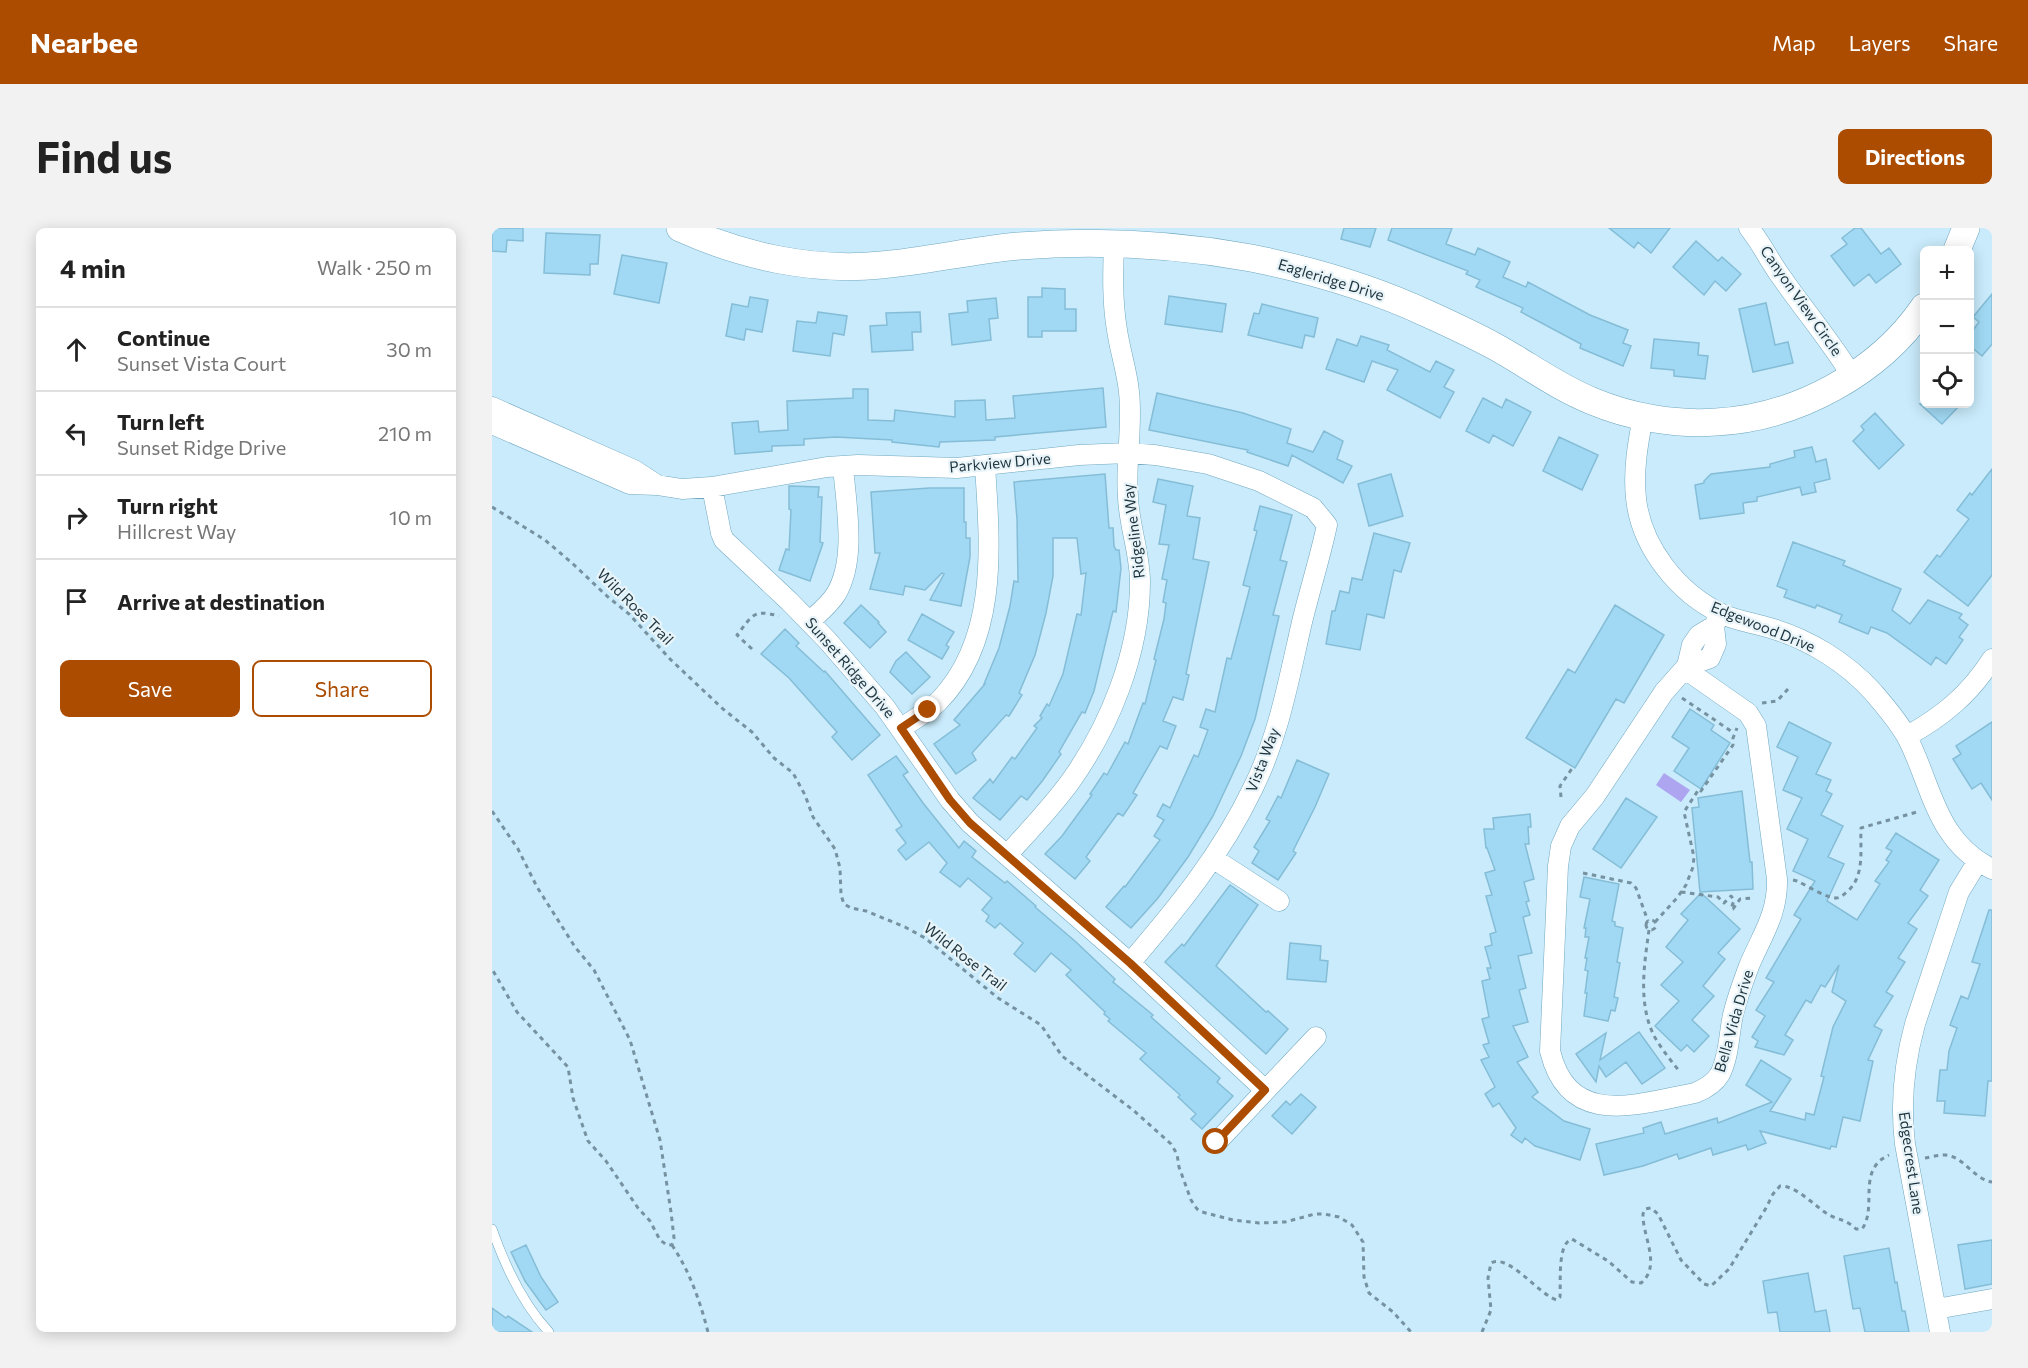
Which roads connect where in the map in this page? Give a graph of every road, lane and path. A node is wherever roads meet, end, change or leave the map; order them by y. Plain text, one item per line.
1 (680, 228) edge
2 (1749, 228) edge
3 (1966, 228) edge
4 (1114, 243) junction
5 (1959, 246) edge
6 (1920, 312) edge
7 (1852, 376) junction
8 (492, 407) edge
9 (1643, 416) junction
10 (492, 424) edge
11 (1128, 453) junction
12 (843, 466) junction
13 (985, 466) junction
14 (657, 485) junction
15 (712, 487) junction
16 (492, 507) edge
17 (1327, 525) joint
18 (787, 614) dead end
19 (1717, 620) junction
20 (810, 621) junction
21 (752, 649) dead end
22 (1992, 659) edge
23 (1686, 667) junction
24 (1788, 689) dead end
25 (1678, 696) dead end
26 (1754, 704) dead end
27 (1742, 721) dead end
28 (901, 728) junction
29 (1734, 733) junction
30 (1907, 736) junction
31 (1573, 766) dead end
32 (1561, 797) dead end
33 (492, 811) edge
34 (1917, 812) dead end
35 (1008, 854) junction
36 (1214, 859) junction
37 (1985, 865) edge
38 (1583, 873) dead end
39 (1788, 880) dead end
40 (1681, 892) junction
41 (1752, 898) dead end
42 (1279, 901) dead end
43 (1648, 921) junction
44 (1655, 922) junction
45 (1649, 930) junction
46 (1130, 963) junction
47 (492, 969) edge
48 (1316, 1037) dead end
49 (1680, 1072) dead end
50 (1265, 1090) junction
51 (1216, 1142) dead end
52 (1889, 1155) dead end
53 (1924, 1159) dead end
54 (1992, 1182) edge
55 (492, 1229) edge
56 (672, 1245) junction
57 (495, 1246) edge
58 (1992, 1299) edge
59 (1936, 1309) junction
60 (543, 1330) edge
61 (708, 1332) edge
62 (1411, 1332) edge
63 (1482, 1332) edge
64 (1940, 1332) edge

1 - 4 main road, Eagleridge Drive
2 - 7 street, Canyon View Circle
3 - 5 main road
4 - 9 main road, Eagleridge Drive
4 - 11 street, Ridgeline Way
6 - 7 main road, Eagleridge Drive
7 - 9 main road, Eagleridge Drive
8 - 14 street, Parkview Drive
9 - 19 street, Edgewood Drive
10 - 14 street, Parkview Drive
11 - 13 street, Parkview Drive
11 - 17 street, Parkview Drive
11 - 35 street, Ridgeline Way
12 - 13 street, Parkview Drive
12 - 15 street, Parkview Drive
12 - 20 street
13 - 28 street
14 - 15 street, Parkview Drive
15 - 20 street, Sunset Ridge Drive
16 - 62 path, Wild Rose Trail
17 - 36 street, Vista Way
18 - 21 path
19 - 23 street, Bella Vida Drive
19 - 30 street, Edgewood Drive
20 - 28 street, Sunset Ridge Drive
22 - 30 street
23 - 23 street, Bella Vida Drive
24 - 26 path
25 - 29 path
27 - 29 path
28 - 35 street, Sunset Ridge Drive
29 - 40 path
30 - 37 street, Edgewood Drive
31 - 32 path
33 - 56 path
34 - 39 path
35 - 46 street, Sunset Ridge Drive
36 - 42 street
36 - 46 street, Vista Way
37 - 59 street, Edgecrest Lane
38 - 43 path
40 - 41 path
40 - 44 path
43 - 44 path
43 - 45 path
44 - 45 path
45 - 49 path
46 - 50 street, Sunset Ridge Drive
47 - 56 path
48 - 50 street
50 - 51 street
52 - 63 path
53 - 54 path
55 - 57 lane
56 - 61 path
57 - 60 lane
58 - 59 street
59 - 64 street, Edgecrest Lane

